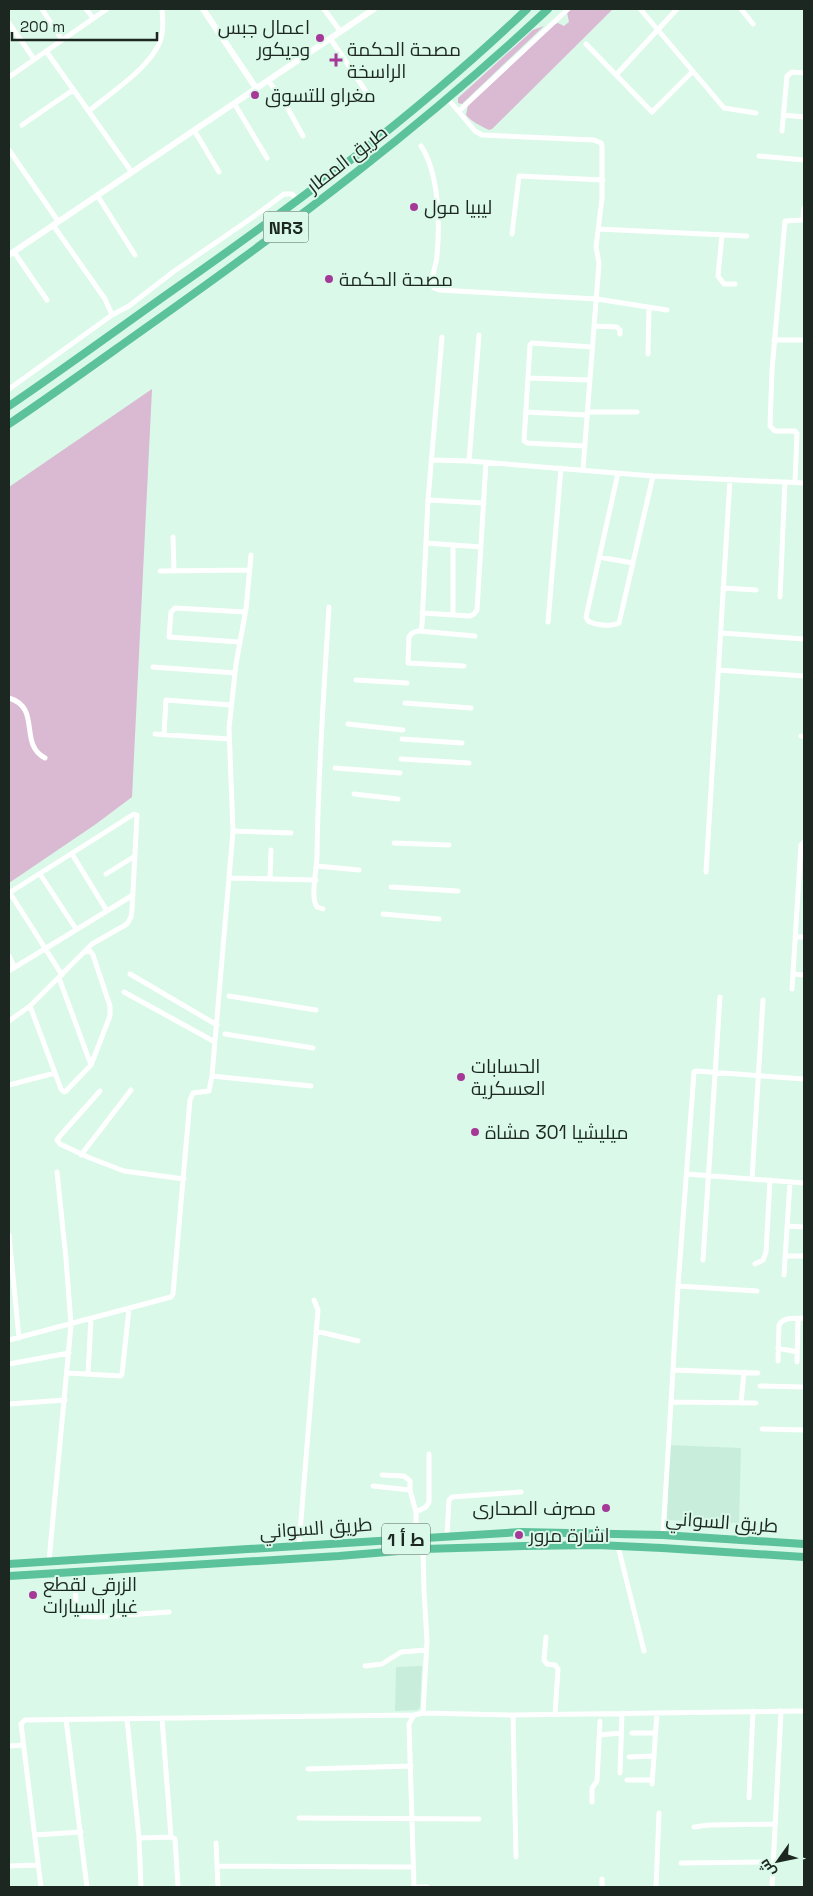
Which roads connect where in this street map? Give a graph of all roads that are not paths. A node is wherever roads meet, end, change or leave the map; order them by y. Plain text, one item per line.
1 (42, 9) edge
2 (86, 9) edge
3 (107, 9) edge
4 (162, 9) edge
5 (203, 9) edge
6 (324, 9) edge
7 (527, 9) edge
8 (548, 9) edge
9 (568, 9) edge
10 (678, 9) edge
11 (741, 9) edge
12 (370, 10) edge
13 (640, 10) edge
14 (93, 18) junction
15 (9, 23) edge
16 (753, 24) dead end
17 (340, 31) junction
18 (658, 31) junction
19 (330, 38) junction
20 (62, 40) junction
21 (586, 44) dead end
22 (46, 51) junction
23 (34, 59) junction
24 (692, 72) junction
25 (804, 73) edge
26 (616, 75) junction
27 (9, 77) edge
28 (268, 80) junction
29 (256, 88) junction
30 (73, 90) junction
31 (365, 90) dead end
32 (448, 99) junction
33 (234, 103) junction
34 (89, 111) junction
35 (459, 111) junction
36 (756, 113) dead end
37 (783, 115) junction
38 (804, 117) edge
39 (22, 125) dead end
40 (194, 130) junction
41 (782, 131) dead end
42 (303, 136) dead end
43 (421, 146) dead end
44 (9, 150) edge
45 (759, 156) dead end
46 (267, 158) dead end
47 (804, 160) edge
48 (132, 171) junction
49 (219, 172) dead end
50 (603, 180) junction
51 (96, 195) junction
52 (298, 200) junction
53 (804, 208) edge
54 (804, 220) edge
55 (56, 223) junction
56 (598, 229) junction
57 (512, 234) dead end
58 (722, 235) junction
59 (748, 236) dead end
60 (11, 254) edge
61 (134, 255) dead end
62 (735, 284) dead end
63 (151, 289) junction
64 (597, 299) junction
65 (47, 300) dead end
66 (159, 300) junction
67 (649, 308) junction
68 (667, 310) dead end
69 (112, 315) junction
70 (594, 326) junction
71 (620, 334) dead end
72 (479, 335) dead end
73 (442, 337) dead end
74 (774, 340) junction
75 (804, 340) edge
76 (592, 347) junction
77 (648, 354) dead end
78 (528, 378) junction
79 (590, 380) junction
80 (9, 389) edge
81 (9, 406) edge
82 (526, 412) junction
83 (637, 412) dead end
84 (587, 413) junction
85 (9, 424) edge
86 (585, 446) junction
87 (431, 460) junction
88 (469, 461) junction
89 (486, 462) junction
90 (561, 468) junction
91 (583, 469) junction
92 (618, 473) junction
93 (653, 476) junction
94 (730, 479) junction
95 (786, 482) junction
96 (795, 482) junction
97 (804, 483) edge
98 (428, 500) junction
99 (484, 503) junction
100 (173, 537) dead end
101 (426, 544) junction
102 (454, 545) junction
103 (481, 547) junction
104 (251, 555) dead end
105 (599, 557) junction
106 (633, 563) junction
107 (249, 570) junction
108 (160, 571) dead end
109 (174, 571) junction
110 (723, 588) junction
111 (756, 590) dead end
112 (780, 597) dead end
113 (329, 606) dead end
114 (245, 612) junction
115 (422, 613) junction
116 (453, 615) junction
117 (548, 622) dead end
118 (419, 631) junction
119 (720, 633) junction
120 (475, 636) dead end
121 (804, 639) edge
122 (239, 642) junction
123 (464, 666) dead end
124 (153, 667) dead end
125 (719, 670) junction
126 (235, 673) junction
127 (804, 676) edge
128 (356, 680) dead end
129 (407, 683) dead end
130 (9, 698) edge
131 (405, 703) dead end
132 (232, 705) junction
133 (471, 708) dead end
134 (348, 724) dead end
135 (403, 730) dead end
136 (155, 734) dead end
137 (164, 735) junction
138 (229, 739) junction
139 (402, 739) dead end
140 (462, 743) dead end
141 (45, 758) dead end
142 (401, 759) dead end
143 (469, 763) dead end
144 (335, 768) dead end
145 (400, 773) dead end
146 (354, 794) dead end
147 (398, 799) dead end
148 (233, 831) junction
149 (290, 833) dead end
150 (804, 842) edge
151 (394, 843) dead end
152 (449, 845) dead end
153 (271, 850) dead end
154 (72, 854) junction
155 (135, 856) junction
156 (802, 861) edge
157 (317, 866) junction
158 (359, 870) dead end
159 (706, 872) dead end
160 (40, 874) junction
161 (106, 874) dead end
162 (230, 878) junction
163 (270, 879) junction
164 (316, 880) junction
165 (391, 887) dead end
166 (458, 891) dead end
167 (9, 893) edge
168 (133, 895) junction
169 (798, 899) junction
170 (804, 899) edge
171 (323, 908) dead end
172 (107, 910) junction
173 (384, 914) dead end
174 (439, 919) dead end
175 (76, 930) junction
176 (795, 937) junction
177 (804, 937) edge
178 (45, 948) junction
179 (84, 953) junction
180 (9, 956) edge
181 (10, 970) edge
182 (130, 974) dead end
183 (793, 974) junction
184 (804, 975) edge
185 (61, 976) junction
186 (792, 989) dead end
187 (124, 992) dead end
188 (229, 996) dead end
189 (720, 997) dead end
190 (763, 1000) dead end
191 (30, 1006) junction
192 (316, 1010) dead end
193 (9, 1020) edge
194 (217, 1025) junction
195 (225, 1034) dead end
196 (215, 1042) junction
197 (313, 1048) dead end
198 (91, 1065) junction
199 (55, 1073) junction
200 (715, 1073) junction
201 (212, 1076) junction
202 (758, 1076) junction
203 (804, 1080) edge
204 (9, 1085) edge
205 (310, 1086) dead end
206 (131, 1090) dead end
207 (100, 1091) dead end
208 (82, 1155) junction
209 (57, 1172) dead end
210 (687, 1174) junction
211 (709, 1176) junction
212 (184, 1179) junction
213 (752, 1179) junction
214 (770, 1180) junction
215 (790, 1182) junction
216 (804, 1182) edge
217 (787, 1226) junction
218 (804, 1226) edge
219 (9, 1235) edge
220 (785, 1256) junction
221 (804, 1256) edge
222 (703, 1260) dead end
223 (755, 1264) dead end
224 (784, 1276) dead end
225 (678, 1286) junction
226 (757, 1291) dead end
227 (314, 1300) dead end
228 (129, 1309) junction
229 (804, 1318) edge
230 (91, 1319) junction
231 (798, 1319) junction
232 (71, 1325) junction
233 (316, 1331) junction
234 (19, 1338) junction
235 (9, 1340) edge
236 (358, 1341) dead end
237 (778, 1348) junction
238 (797, 1352) junction
239 (69, 1353) junction
240 (778, 1362) dead end
241 (797, 1362) dead end
242 (9, 1364) edge
243 (673, 1370) junction
244 (67, 1372) junction
245 (744, 1372) junction
246 (758, 1373) dead end
247 (88, 1374) junction
248 (760, 1386) dead end
249 (804, 1387) edge
250 (65, 1400) junction
251 (671, 1402) junction
252 (741, 1403) junction
253 (756, 1403) dead end
254 (9, 1404) edge
255 (762, 1429) dead end
256 (804, 1430) edge
257 (429, 1454) dead end
258 (382, 1475) dead end
259 (373, 1486) dead end
260 (410, 1490) junction
261 (521, 1492) dead end
262 (416, 1512) junction
263 (506, 1532) junction
264 (521, 1532) junction
265 (663, 1535) junction
266 (447, 1536) junction
267 (416, 1538) junction
268 (804, 1544) edge
269 (299, 1545) junction
270 (506, 1546) junction
271 (524, 1546) junction
272 (618, 1546) junction
273 (423, 1549) junction
274 (804, 1557) edge
275 (49, 1561) junction
276 (9, 1564) edge
277 (74, 1572) junction
278 (9, 1576) edge
279 (169, 1612) dead end
280 (546, 1636) dead end
281 (426, 1650) junction
282 (644, 1651) dead end
283 (365, 1666) dead end
284 (753, 1711) junction
285 (781, 1711) junction
286 (804, 1711) edge
287 (422, 1712) junction
288 (657, 1712) junction
289 (622, 1713) junction
290 (555, 1714) junction
291 (414, 1715) junction
292 (513, 1715) junction
293 (162, 1718) junction
294 (66, 1719) junction
295 (127, 1719) junction
296 (600, 1721) dead end
297 (621, 1733) junction
298 (632, 1733) dead end
299 (655, 1733) junction
300 (600, 1735) junction
301 (9, 1746) edge
302 (24, 1746) junction
303 (654, 1756) junction
304 (628, 1757) dead end
305 (411, 1766) junction
306 (308, 1769) dead end
307 (620, 1773) dead end
308 (627, 1780) dead end
309 (749, 1798) dead end
310 (592, 1802) dead end
311 (659, 1813) dead end
312 (299, 1818) dead end
313 (413, 1818) junction
314 (479, 1819) dead end
315 (775, 1824) junction
316 (694, 1827) dead end
317 (81, 1832) junction
318 (35, 1835) junction
319 (170, 1837) junction
320 (139, 1838) junction
321 (216, 1843) dead end
322 (516, 1857) dead end
323 (773, 1862) junction
324 (681, 1863) dead end
325 (38, 1864) junction
326 (9, 1866) edge
327 (217, 1866) junction
328 (413, 1867) junction
329 (602, 1879) dead end
330 (41, 1887) edge
331 (87, 1887) edge
332 (141, 1887) edge
333 (178, 1887) edge
334 (218, 1887) edge
335 (414, 1887) edge
336 (427, 1887) edge
337 (602, 1887) edge
338 (656, 1887) edge
339 (772, 1887) edge

1 - 20 street
2 - 14 street
3 - 14 street
4 - 34 street
5 - 29 street
6 - 17 street
7 - 52 highway, طريق المطار / NR3
8 - 32 highway, طريق المطار / NR3
9 - 35 street
10 - 18 street
11 - 16 street
12 - 17 street
13 - 18 street
14 - 20 street
15 - 23 street
17 - 19 street
18 - 24 street
18 - 26 street
19 - 28 street
19 - 31 street
20 - 22 street
21 - 26 street
22 - 23 street
22 - 30 street
23 - 27 street
24 - 26 street
24 - 36 street
25 - 37 street
28 - 29 street
28 - 42 street
29 - 33 street
30 - 34 street
30 - 39 street
32 - 35 street
32 - 85 highway, طريق المطار / NR3
33 - 40 street
33 - 46 street
34 - 48 street
35 - 50 street
37 - 38 street
37 - 41 street
40 - 48 street
40 - 49 street
43 - 64 street
44 - 55 street
45 - 47 street
48 - 51 street
50 - 56 street
50 - 57 street
51 - 55 street
51 - 61 street
52 - 63 street
52 - 66 highway, طريق المطار / NR3
53 - 54 street
54 - 74 street
55 - 60 street
55 - 69 street
56 - 58 street
56 - 64 street
58 - 59 street
58 - 62 street
60 - 65 street
63 - 66 street
63 - 69 street
64 - 67 street
64 - 70 street
66 - 81 highway, طريق المطار / NR3
67 - 68 street
67 - 77 street
69 - 80 street
70 - 71 street
70 - 76 street
72 - 88 street
73 - 87 street
74 - 75 street
74 - 96 street
76 - 78 street
76 - 79 street
78 - 79 street
78 - 82 street
79 - 84 street
82 - 84 street
82 - 86 street
83 - 84 street
84 - 86 street
86 - 91 street
87 - 88 street
87 - 98 street
88 - 89 street
89 - 90 street
89 - 99 street
90 - 91 street
90 - 117 street
91 - 92 street
92 - 93 street
92 - 105 street
93 - 94 street
93 - 106 street
94 - 95 street
94 - 110 street
95 - 96 street
95 - 112 street
96 - 97 street
98 - 99 street
98 - 101 street
99 - 103 street
100 - 109 street
101 - 102 street
101 - 115 street
102 - 103 street
102 - 116 street
103 - 116 street
104 - 107 street
105 - 106 street
105 - 106 street
107 - 109 street
107 - 114 street
108 - 109 street
110 - 111 street
110 - 119 street
113 - 157 street
114 - 122 street
114 - 122 street
115 - 116 street
115 - 118 street
118 - 120 street
118 - 123 street
119 - 121 street
119 - 125 street
122 - 126 street
124 - 126 street
125 - 127 street
125 - 159 street
126 - 132 street
128 - 129 street
130 - 141 street
131 - 133 street
132 - 137 street
132 - 138 street
134 - 135 street
136 - 137 street
137 - 138 street
138 - 148 street
139 - 140 street
142 - 143 street
144 - 145 street
146 - 147 street
148 - 149 street
148 - 162 street
150 - 156 street
151 - 152 street
153 - 163 street
154 - 155 street
154 - 160 street
154 - 172 street
155 - 161 street
155 - 168 street
156 - 169 street
157 - 158 street
157 - 164 street
160 - 167 street
160 - 175 street
162 - 163 street
162 - 194 street
163 - 164 street
164 - 171 street
165 - 166 street
167 - 178 street
168 - 172 street
168 - 179 street
169 - 170 street
169 - 176 street
172 - 175 street
173 - 174 street
175 - 178 street
176 - 177 street
176 - 183 street
178 - 181 street
178 - 185 street
179 - 185 street
179 - 198 street
180 - 181 street
182 - 194 street
183 - 184 street
183 - 186 street
185 - 191 street
185 - 198 street
187 - 196 street
188 - 192 street
189 - 200 street
190 - 202 street
191 - 193 street
191 - 199 street
194 - 196 street
195 - 197 street
196 - 201 street
198 - 199 street
199 - 204 street
200 - 202 street
200 - 210 street
200 - 211 street
201 - 205 street
201 - 212 street
202 - 203 street
202 - 213 street
206 - 208 street
207 - 208 street
208 - 212 street
209 - 232 street
210 - 211 street
210 - 225 street
211 - 213 street
211 - 222 street
212 - 228 street
213 - 214 street
214 - 215 street
214 - 223 street
215 - 216 street
215 - 217 street
217 - 218 street
217 - 220 street
219 - 234 street
220 - 221 street
220 - 224 street
225 - 226 street
225 - 243 street
227 - 233 street
228 - 230 street
228 - 247 street
229 - 231 street
230 - 232 street
230 - 247 street
231 - 237 street
231 - 238 street
232 - 234 street
232 - 239 street
233 - 236 street
233 - 269 street
234 - 235 street
237 - 238 street
237 - 240 street
238 - 241 street
239 - 242 street
239 - 244 street
243 - 245 street
243 - 251 street
244 - 247 street
244 - 250 street
245 - 246 street
245 - 252 street
248 - 249 street
250 - 254 street
250 - 275 street
251 - 252 street
251 - 265 street
252 - 253 street
255 - 256 street
257 - 262 street
258 - 260 street
259 - 260 street
260 - 262 street
261 - 266 street
262 - 267 street
263 - 264 highway, طريق السواني / ط أ 1
263 - 266 highway, طريق السواني / ط أ 1
263 - 270 highway
264 - 265 highway, طريق السواني / ط أ 1
264 - 271 highway
265 - 268 highway, طريق السواني / ط أ 1
266 - 267 highway, طريق السواني / ط أ 1
267 - 269 highway, طريق السواني / ط أ 1
269 - 275 highway, طريق السواني / ط أ 1
270 - 271 highway, طريق السواني / ط أ 1
270 - 273 highway, طريق السواني / ط أ 1
271 - 272 highway, طريق السواني / ط أ 1
272 - 274 highway, طريق السواني / ط أ 1
272 - 282 street
273 - 277 highway, طريق السواني / ط أ 1
273 - 281 street
275 - 276 highway, طريق السواني / ط أ 1
277 - 278 highway, طريق السواني / ط أ 1
277 - 279 street
280 - 290 street
281 - 283 street
281 - 287 street
284 - 285 street
284 - 288 street
284 - 309 street
285 - 286 street
285 - 315 street
287 - 291 street
287 - 292 street
288 - 289 street
288 - 299 street
289 - 290 street
289 - 297 street
290 - 292 street
291 - 293 street
291 - 305 street
292 - 322 street
293 - 295 street
293 - 319 street
294 - 295 street
294 - 302 street
294 - 317 street
295 - 320 street
296 - 300 street
297 - 300 street
297 - 307 street
298 - 299 street
299 - 303 street
300 - 310 street
301 - 302 street
302 - 318 street
303 - 304 street
303 - 308 street
305 - 306 street
305 - 313 street
311 - 338 street
312 - 313 street
313 - 314 street
313 - 328 street
315 - 316 street
315 - 323 street
317 - 318 street
317 - 331 street
318 - 325 street
319 - 320 street
319 - 333 street
320 - 332 street
321 - 327 street
323 - 324 street
323 - 339 street
325 - 326 street
325 - 330 street
327 - 328 street
327 - 334 street
328 - 335 street
329 - 337 street
335 - 336 street

